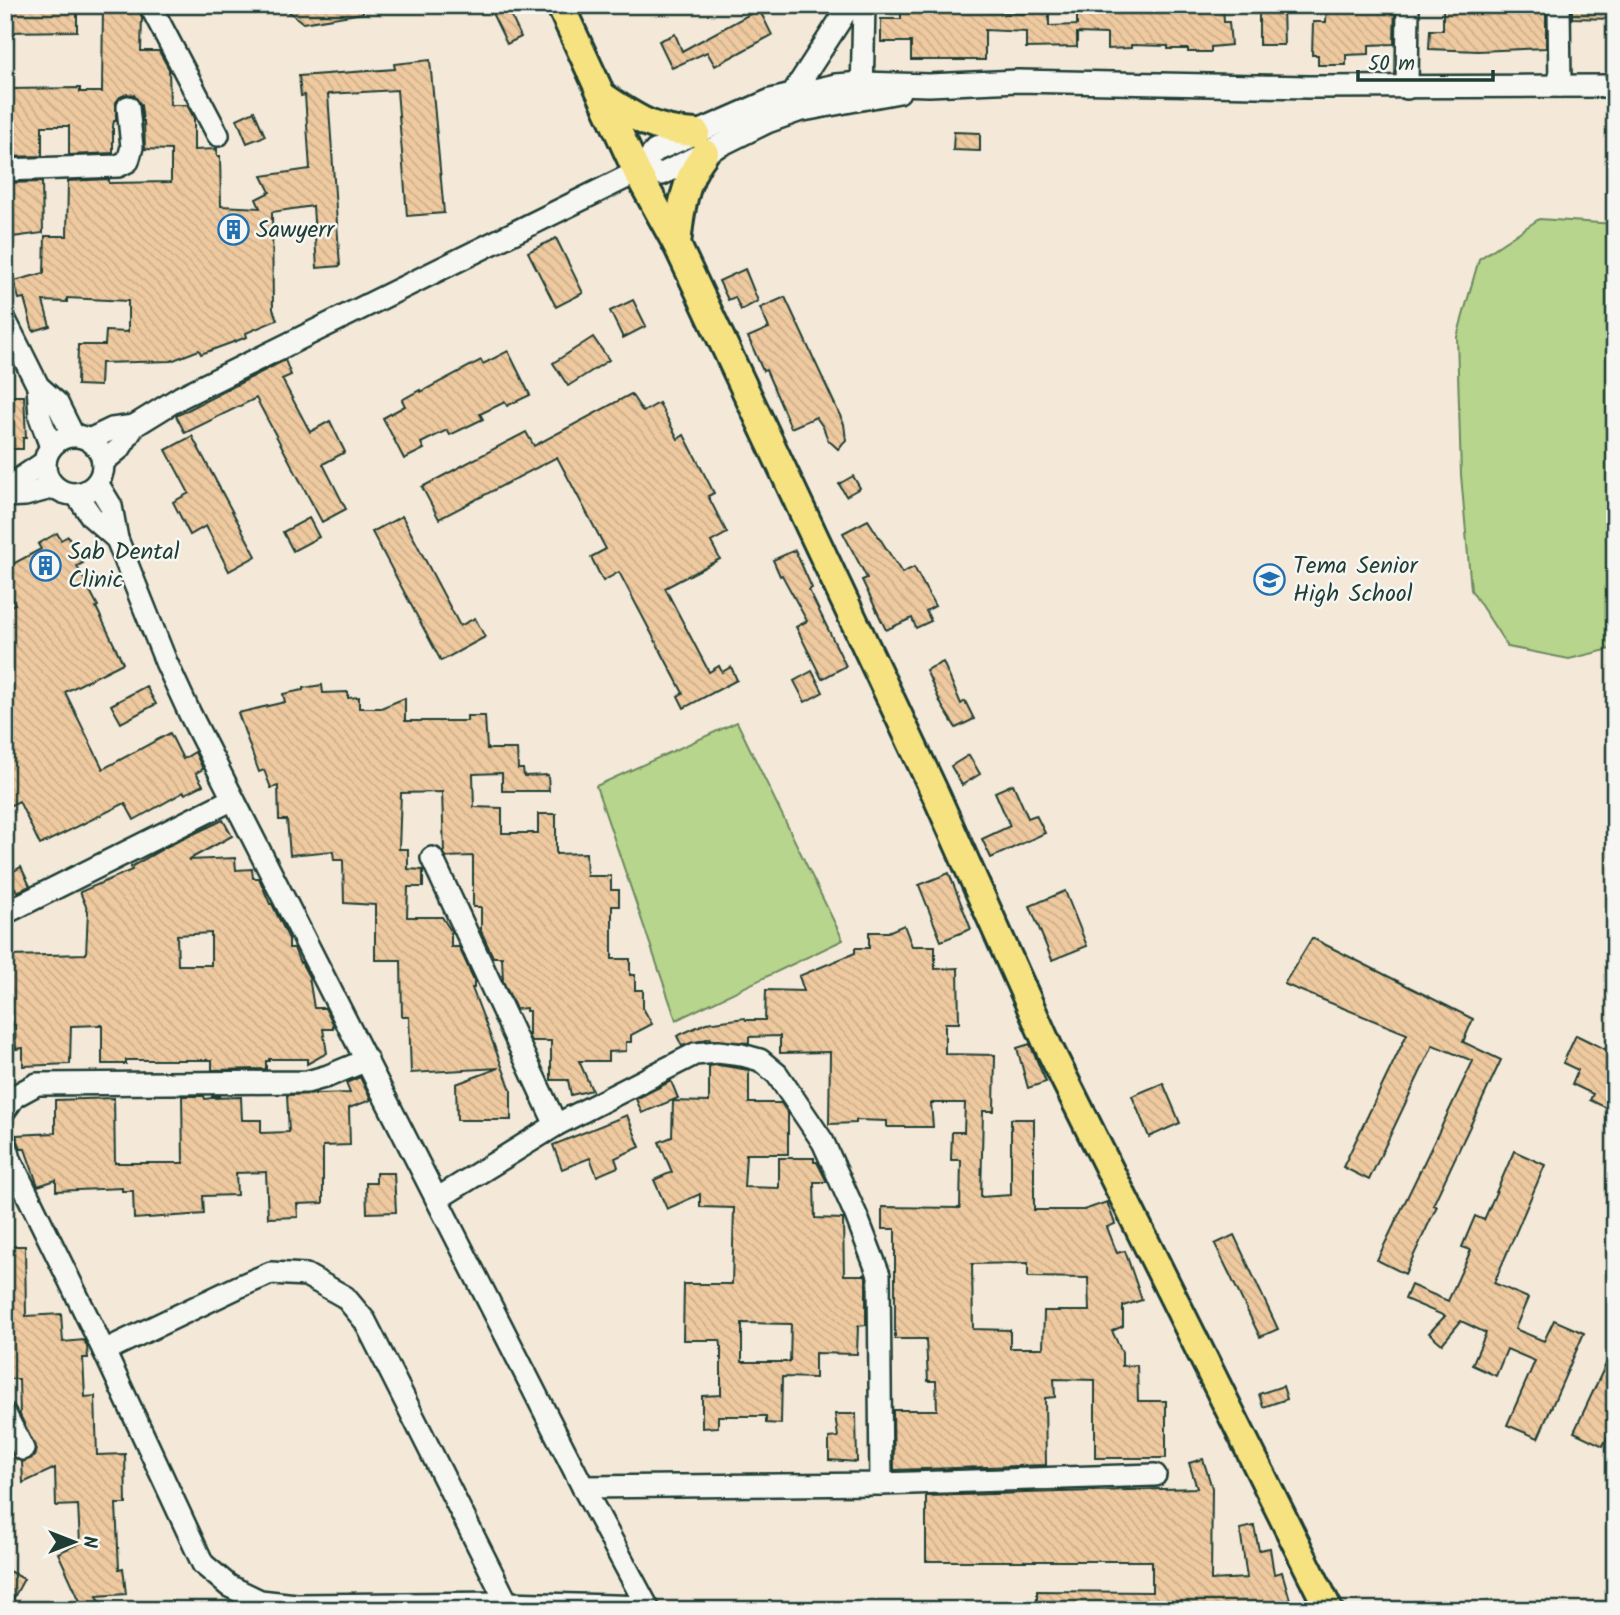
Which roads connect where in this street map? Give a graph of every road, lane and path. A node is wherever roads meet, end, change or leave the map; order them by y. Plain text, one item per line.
1 (150, 5) edge
2 (560, 5) edge
3 (850, 5) edge
4 (864, 5) edge
5 (1408, 5) edge
6 (1559, 5) edge
7 (1560, 86) junction
8 (1615, 86) edge
9 (1407, 88) junction
10 (862, 91) junction
11 (793, 93) junction
12 (603, 96) junction
13 (128, 107) dead end
14 (219, 135) dead end
15 (700, 143) junction
16 (5, 170) edge
17 (637, 172) junction
18 (677, 246) junction
19 (5, 320) edge
20 (38, 386) junction
21 (134, 426) junction
22 (81, 438) junction
23 (48, 454) junction
24 (103, 462) junction
25 (97, 483) junction
26 (55, 487) junction
27 (76, 494) junction
28 (5, 496) edge
29 (117, 539) junction
30 (233, 799) junction
31 (432, 858) dead end
32 (5, 913) edge
33 (367, 1060) junction
34 (5, 1110) edge
35 (556, 1125) junction
36 (5, 1141) edge
37 (437, 1199) junction
38 (104, 1351) junction
39 (5, 1414) edge
40 (23, 1449) dead end
41 (1154, 1475) dead end
42 (881, 1484) junction
43 (583, 1487) junction
44 (507, 1603) junction
45 (376, 1607) edge
46 (648, 1609) edge
47 (1329, 1610) edge

1 - 14 street
2 - 12 main road
3 - 11 street
4 - 10 street
5 - 9 street
6 - 7 street
7 - 8 street
7 - 9 street
9 - 10 street
10 - 11 street
10 - 15 street
11 - 15 street
12 - 15 main road
12 - 17 main road
13 - 16 street
15 - 17 street
15 - 18 main road
17 - 18 main road
17 - 21 street
18 - 47 main road
19 - 20 street
20 - 22 street
20 - 23 street
21 - 22 street
21 - 24 street
22 - 23 street
22 - 24 street
23 - 26 street
23 - 28 street
24 - 25 street
25 - 27 street
25 - 29 street
26 - 27 street
26 - 28 street
27 - 29 street
29 - 30 street
30 - 32 street
30 - 33 street
31 - 35 street
33 - 34 street
33 - 37 street
35 - 37 street
35 - 42 street
36 - 38 street
37 - 43 street
38 - 44 street
38 - 45 street
39 - 40 street
41 - 42 street
42 - 43 street
43 - 46 street
44 - 45 street
44 - 46 street

